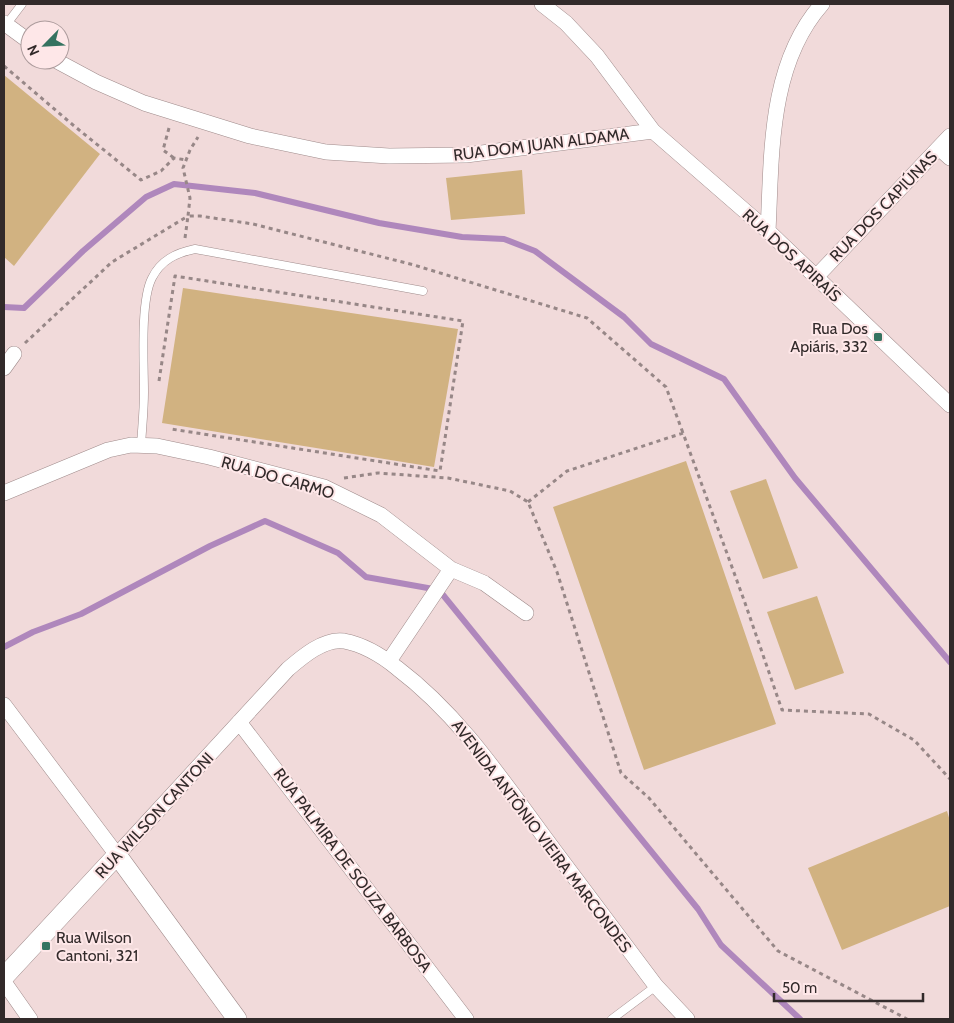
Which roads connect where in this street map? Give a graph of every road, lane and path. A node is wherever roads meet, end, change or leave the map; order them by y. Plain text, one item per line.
1 (22, 4) edge
2 (542, 4) edge
3 (822, 4) edge
4 (5, 24) edge
5 (20, 35) edge
6 (4, 66) edge
7 (70, 68) edge
8 (174, 113) junction
9 (208, 123) junction
10 (653, 131) junction
11 (950, 136) edge
12 (945, 153) edge
13 (174, 158) junction
14 (186, 160) junction
15 (768, 232) junction
16 (816, 277) junction
17 (423, 291) dead end
18 (14, 354) joint
19 (4, 368) edge
20 (159, 382) dead end
21 (950, 405) edge
22 (146, 446) junction
23 (440, 471) junction
24 (442, 478) junction
25 (324, 486) junction
26 (4, 493) edge
27 (528, 502) junction
28 (451, 569) junction
29 (526, 613) dead end
30 (306, 654) joint
31 (389, 661) junction
32 (4, 705) edge
33 (239, 722) junction
34 (950, 779) edge
35 (117, 855) junction
36 (4, 977) edge
37 (4, 982) edge
38 (656, 986) junction
39 (30, 1019) edge
40 (237, 1019) edge
41 (466, 1019) edge
42 (612, 1019) edge
43 (687, 1019) edge
44 (907, 1019) edge

1 - 4 lane
2 - 10 street, RUA DOS APIRAÍS
3 - 15 street
4 - 5 street
6 - 13 path
7 - 8 street, RUA DOM JUAN ALDAMA
8 - 9 street, RUA DOM JUAN ALDAMA
8 - 13 path
9 - 10 street, RUA DOM JUAN ALDAMA
9 - 14 path
10 - 15 street, RUA DOS APIRAÍS
11 - 12 street, RUA DOS CAPIÚNAS
12 - 16 street, RUA DOS CAPIÚNAS
13 - 14 path
14 - 18 path
15 - 16 street, RUA DOS APIRAÍS
16 - 21 street, RUA DOS APIRAÍS
17 - 22 lane
18 - 19 street
20 - 23 path
22 - 23 path
22 - 25 street, RUA DO CARMO
22 - 26 street, RUA DO CARMO
23 - 24 path
24 - 25 path
24 - 27 path
25 - 28 street, RUA DO CARMO
27 - 34 path
27 - 44 path
28 - 29 street, RUA DO CARMO
28 - 31 street
30 - 31 street, AVENIDA ANTÔNIO VIEIRA MARCONDES
30 - 33 street, RUA WILSON CANTONI
31 - 38 street, AVENIDA ANTÔNIO VIEIRA MARCONDES
32 - 35 street
33 - 35 street, RUA WILSON CANTONI
33 - 41 street, RUA PALMIRA DE SOUZA BARBOSA
35 - 36 street, RUA WILSON CANTONI
35 - 40 street
37 - 39 street
38 - 42 lane
38 - 43 street, AVENIDA ANTÔNIO VIEIRA MARCONDES

